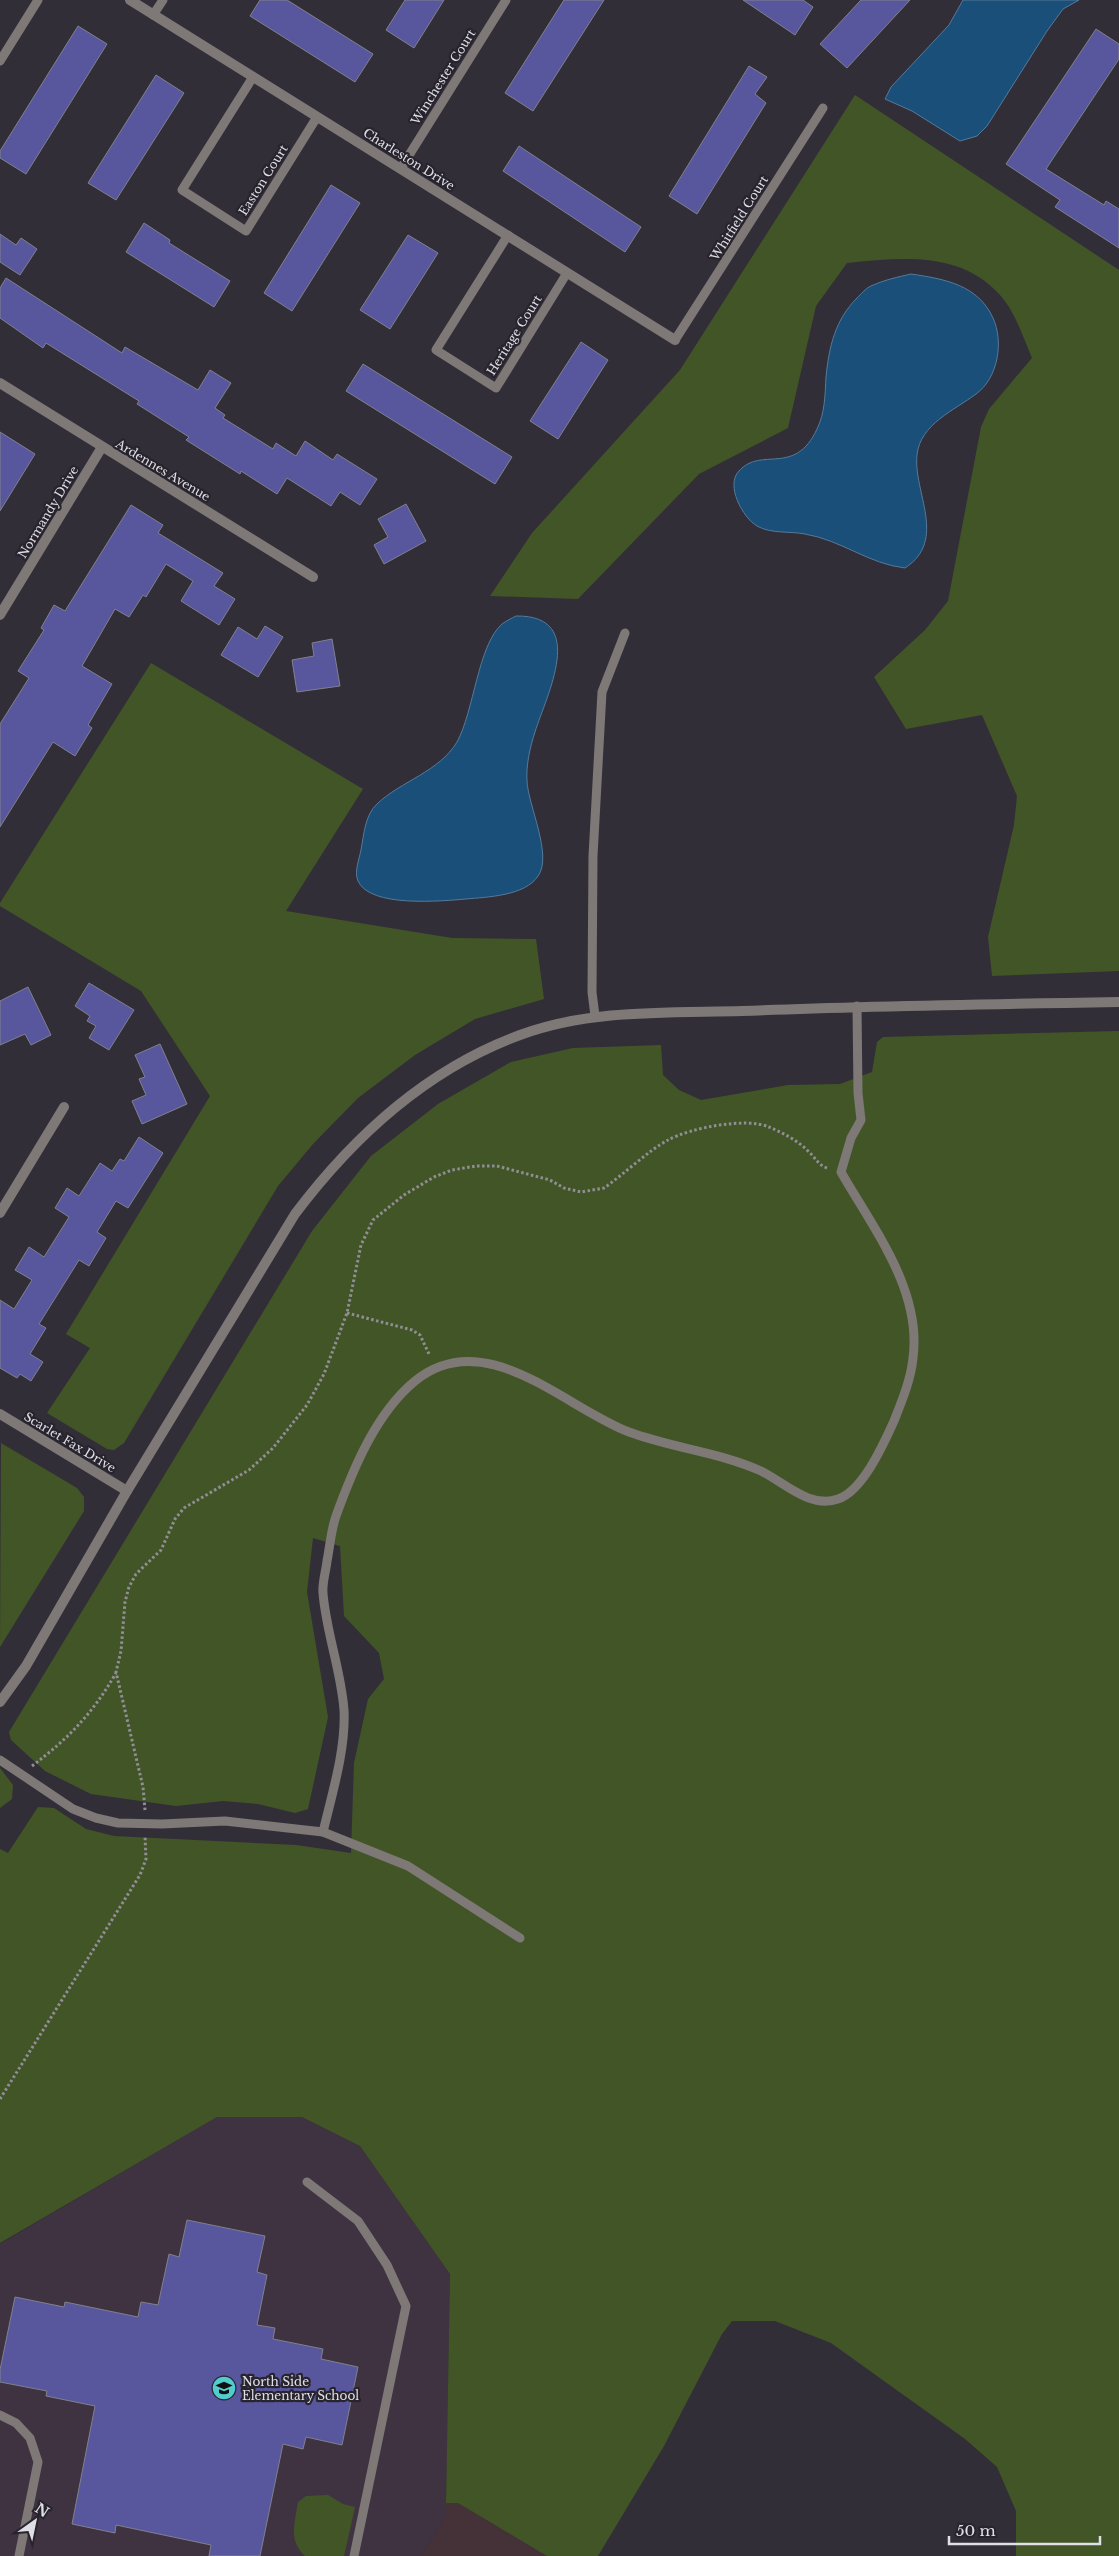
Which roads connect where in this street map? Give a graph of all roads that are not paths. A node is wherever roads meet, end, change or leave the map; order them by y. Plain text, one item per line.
1 (38, 0) edge
2 (130, 0) edge
3 (163, 0) edge
4 (506, 0) edge
5 (154, 15) junction
6 (0, 61) edge
7 (253, 77) junction
8 (823, 108) dead end
9 (317, 117) junction
10 (401, 168) junction
11 (508, 235) junction
12 (567, 272) junction
13 (675, 340) joint
14 (0, 383) edge
15 (102, 448) junction
16 (313, 577) dead end
17 (0, 615) edge
18 (625, 633) dead end
19 (1119, 1002) edge
20 (858, 1006) junction
21 (595, 1016) junction
22 (64, 1108) dead end
23 (0, 1213) edge
24 (0, 1414) edge
25 (127, 1491) junction
26 (0, 1702) edge
27 (0, 1760) edge
28 (323, 1832) junction
29 (520, 1938) dead end
30 (307, 2182) dead end
31 (0, 2414) edge
32 (18, 2556) edge
33 (354, 2556) edge

1 - 6 lane
2 - 5 street, Charleston Drive
3 - 5 lane
4 - 10 lane, Winchester Court
5 - 7 street, Charleston Drive
7 - 9 street, Charleston Drive
7 - 9 lane, Easton Court
8 - 13 lane, Whitfield Court
9 - 10 street, Charleston Drive
10 - 11 street, Charleston Drive
11 - 12 street, Charleston Drive
11 - 12 lane, Heritage Court
12 - 13 street, Charleston Drive
14 - 15 street, Ardennes Avenue
15 - 16 street, Ardennes Avenue
15 - 17 street, Normandy Drive
18 - 21 lane
19 - 20 street
20 - 21 street
20 - 28 lane
21 - 25 street
22 - 23 street
24 - 25 street, Scarlet Fax Drive
25 - 26 street
27 - 28 lane
28 - 29 lane
30 - 33 lane
31 - 32 lane

